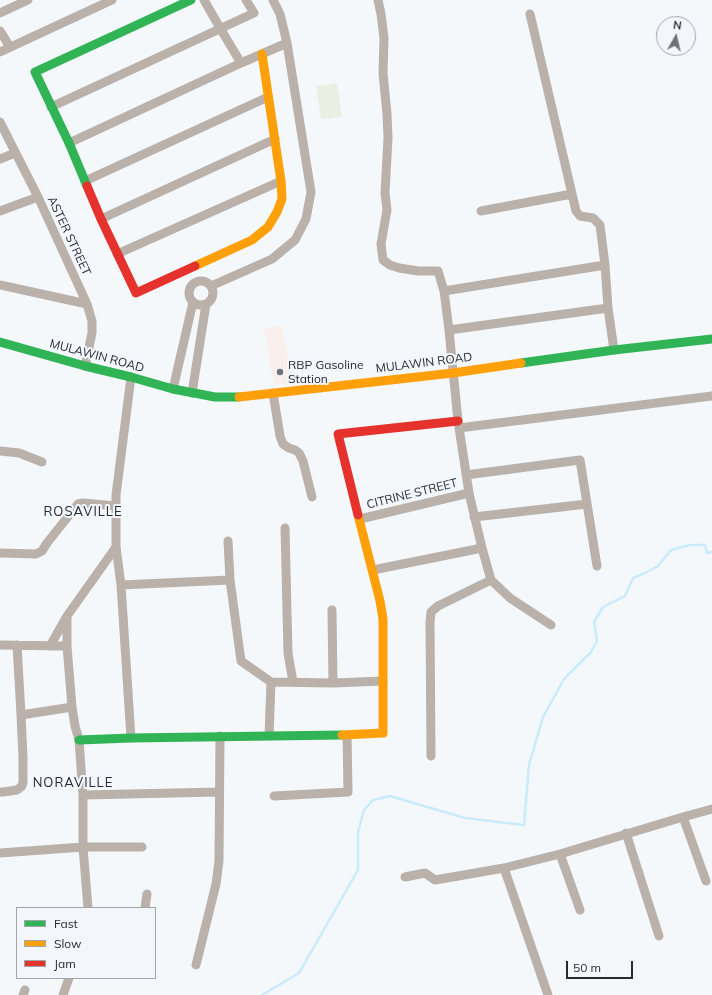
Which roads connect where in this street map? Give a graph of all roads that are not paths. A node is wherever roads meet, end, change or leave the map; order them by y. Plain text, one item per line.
1 (28, 0) edge
2 (112, 0) edge
3 (191, 0) edge
4 (204, 0) edge
5 (246, 0) edge
6 (273, 0) edge
7 (378, 0) edge
8 (0, 13) edge
9 (530, 14) dead end
10 (220, 28) junction
11 (0, 31) edge
12 (287, 43) junction
13 (10, 48) junction
14 (0, 52) edge
15 (262, 54) junction
16 (242, 63) junction
17 (268, 97) junction
18 (51, 107) junction
19 (0, 122) edge
20 (275, 139) junction
21 (69, 143) junction
22 (16, 153) junction
23 (0, 159) edge
24 (85, 181) junction
25 (281, 181) junction
26 (572, 194) junction
27 (38, 197) junction
28 (481, 211) dead end
29 (0, 212) edge
30 (101, 219) junction
31 (117, 254) junction
32 (605, 265) junction
33 (0, 285) edge
34 (211, 286) junction
35 (444, 290) junction
36 (193, 302) junction
37 (87, 304) junction
38 (206, 304) junction
39 (608, 308) junction
40 (449, 330) junction
41 (712, 339) edge
42 (0, 342) edge
43 (183, 346) junction
44 (199, 349) junction
45 (614, 350) junction
46 (85, 366) junction
47 (453, 373) junction
48 (131, 377) junction
49 (172, 389) junction
50 (192, 393) junction
51 (273, 393) junction
52 (712, 396) edge
53 (458, 424) junction
54 (0, 451) edge
55 (42, 462) dead end
56 (466, 475) junction
57 (469, 493) junction
58 (312, 497) dead end
59 (587, 504) junction
60 (116, 506) junction
61 (474, 517) junction
62 (360, 519) junction
63 (285, 528) dead end
64 (228, 541) dead end
65 (116, 547) junction
66 (482, 548) junction
67 (0, 554) edge
68 (597, 566) dead end
69 (373, 570) junction
70 (230, 580) junction
71 (491, 580) junction
72 (121, 585) junction
73 (332, 610) dead end
74 (67, 616) junction
75 (551, 625) dead end
76 (0, 645) edge
77 (17, 645) junction
78 (50, 646) junction
79 (67, 646) junction
80 (383, 681) junction
81 (271, 682) junction
82 (293, 682) junction
83 (333, 683) junction
84 (72, 707) junction
85 (21, 715) junction
86 (347, 735) junction
87 (220, 736) junction
88 (269, 736) junction
89 (131, 738) junction
90 (79, 740) junction
91 (431, 756) dead end
92 (0, 792) edge
93 (219, 792) junction
94 (83, 795) junction
95 (274, 796) dead end
96 (712, 809) edge
97 (683, 817) junction
98 (626, 834) junction
99 (83, 847) junction
100 (142, 847) dead end
101 (0, 853) edge
102 (560, 854) junction
103 (504, 868) junction
104 (404, 877) dead end
105 (706, 881) dead end
106 (147, 894) dead end
107 (88, 907) edge
108 (145, 907) edge
109 (580, 910) dead end
110 (659, 936) dead end
111 (196, 965) dead end
112 (69, 979) edge
113 (63, 995) edge
114 (548, 995) edge

1 - 8 street
2 - 13 street
3 - 18 street
4 - 10 street
5 - 10 street
6 - 12 street
7 - 35 street
9 - 26 street
10 - 16 street
10 - 18 street
11 - 13 street
12 - 15 street
12 - 34 street
13 - 14 street
15 - 16 street
15 - 17 street
16 - 21 street
17 - 20 street
17 - 24 street
18 - 21 street
19 - 22 street, ASTER STREET
20 - 25 street
20 - 30 street
21 - 24 street
22 - 23 street
22 - 27 street, ASTER STREET
24 - 30 street
25 - 31 street
25 - 31 street
26 - 28 street
26 - 32 street
27 - 29 street
27 - 37 street, ASTER STREET
30 - 31 street
32 - 35 street
32 - 39 street
33 - 37 street
34 - 36 street
34 - 38 street
35 - 40 street
36 - 38 street
36 - 43 street
37 - 46 street, ASTER STREET
38 - 44 street
39 - 40 street
39 - 45 street
40 - 47 street
41 - 45 street, MULAWIN ROAD
42 - 46 street, MULAWIN ROAD
43 - 44 street
43 - 49 street
44 - 50 street
45 - 47 street, MULAWIN ROAD
46 - 48 street, MULAWIN ROAD
47 - 51 street, MULAWIN ROAD
47 - 53 street
48 - 49 street, MULAWIN ROAD
48 - 60 street
49 - 50 street, MULAWIN ROAD
50 - 51 street, MULAWIN ROAD
51 - 58 street
52 - 53 street
53 - 56 street
53 - 62 street
54 - 55 street
56 - 57 street
56 - 59 street
57 - 61 street
57 - 62 street, CITRINE STREET
59 - 61 street
59 - 68 street
60 - 65 street
60 - 67 street
61 - 66 street
62 - 69 street
63 - 82 street
64 - 70 street
65 - 72 street
65 - 74 street
66 - 69 street
66 - 71 street
69 - 80 street
70 - 72 street
70 - 81 street
71 - 75 street
71 - 91 street
72 - 89 street
73 - 83 street
74 - 78 street
74 - 79 street
76 - 77 street
77 - 78 street
77 - 85 street
78 - 79 street
79 - 84 street
80 - 83 street
80 - 86 street
81 - 82 street
81 - 88 street
82 - 83 street
84 - 85 street
84 - 90 street
85 - 92 street
86 - 88 street
86 - 95 street
87 - 88 street
87 - 89 street
87 - 93 street
89 - 90 street
90 - 94 street
93 - 94 street
93 - 111 street
94 - 99 street
96 - 97 street
97 - 98 street
97 - 105 street
98 - 102 street
98 - 110 street
99 - 100 street
99 - 101 street
99 - 107 street
102 - 103 street
102 - 109 street
103 - 104 street
103 - 114 street
106 - 108 street
112 - 113 street

